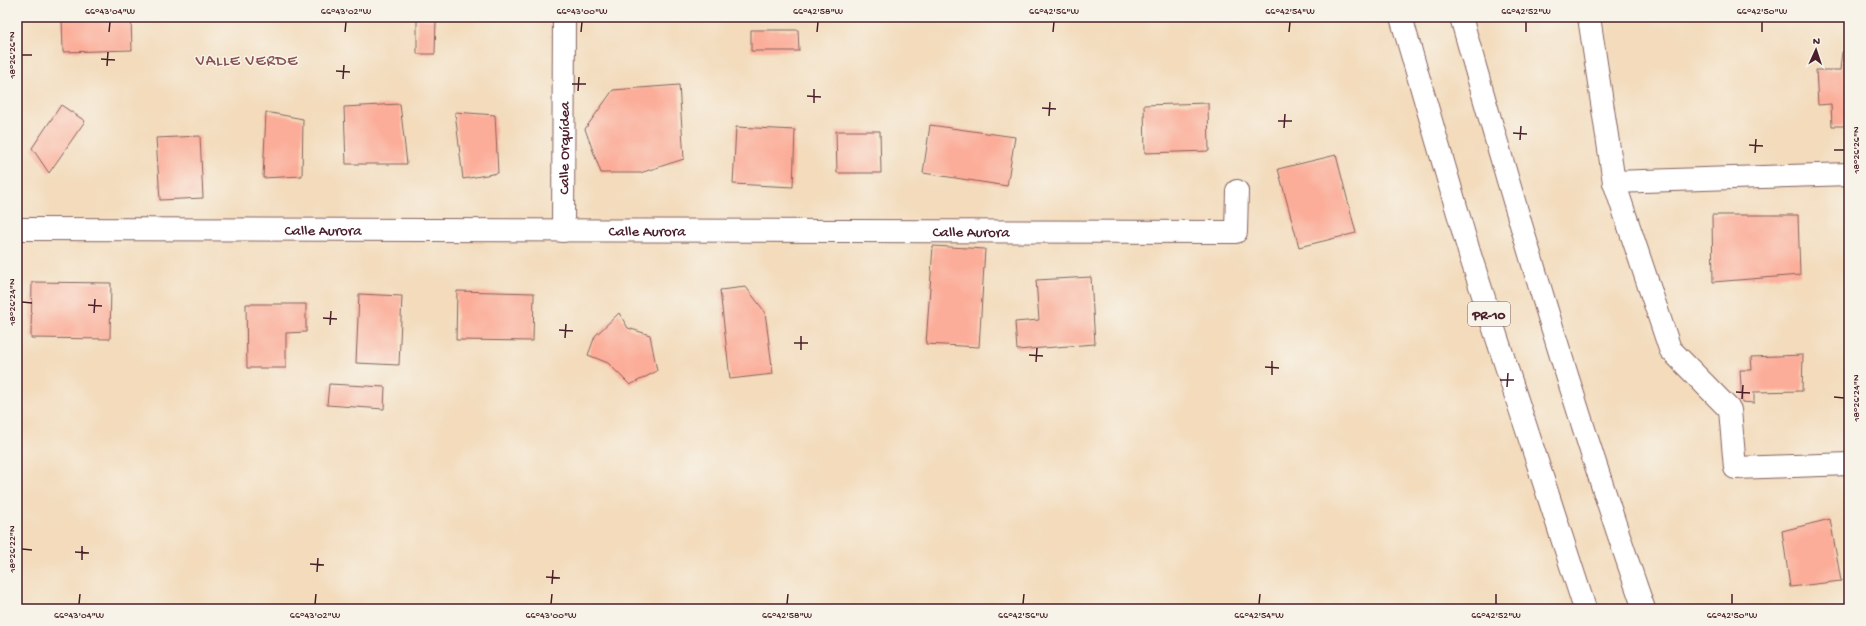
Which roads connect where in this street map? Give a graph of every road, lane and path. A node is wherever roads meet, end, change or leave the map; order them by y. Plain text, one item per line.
1 (564, 17) edge
2 (1401, 17) edge
3 (1461, 17) edge
4 (1589, 17) edge
5 (1849, 174) edge
6 (1614, 182) junction
7 (1237, 191) dead end
8 (17, 229) edge
9 (564, 231) junction
10 (1849, 464) edge
11 (1585, 609) edge
12 (1644, 609) edge

1 - 9 main road, Calle Orquídea
2 - 11 main road, PR-10
3 - 12 main road
4 - 6 main road
5 - 6 main road
6 - 10 main road
7 - 9 main road, Calle Aurora
8 - 9 main road, Calle Aurora

